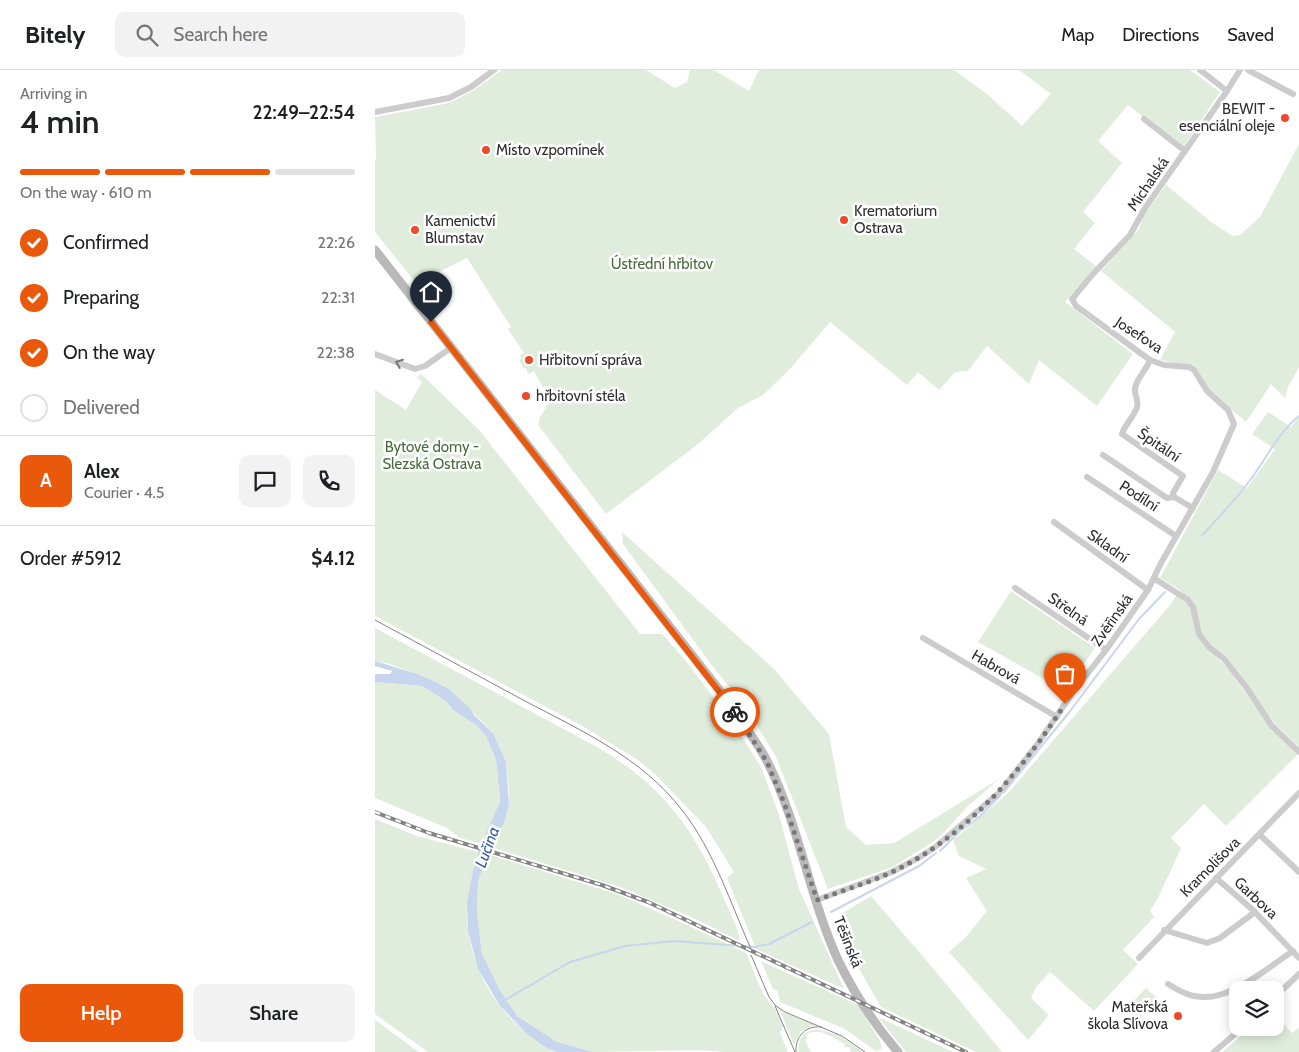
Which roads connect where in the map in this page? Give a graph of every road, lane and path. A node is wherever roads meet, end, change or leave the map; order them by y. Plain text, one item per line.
1 (494, 70) edge
2 (1199, 70) edge
3 (1241, 70) edge
4 (1248, 70) edge
5 (1227, 91) junction
6 (1293, 94) dead end
7 (375, 112) edge
8 (1144, 120) dead end
9 (1185, 151) junction
10 (375, 250) edge
11 (1076, 306) joint
12 (452, 347) junction
13 (375, 354) edge
14 (1150, 360) junction
15 (1103, 455) dead end
16 (1213, 472) joint
17 (1087, 477) dead end
18 (1174, 497) junction
19 (1193, 508) junction
20 (1053, 522) dead end
21 (1177, 536) junction
22 (1155, 579) junction
23 (1015, 588) dead end
24 (1148, 590) junction
25 (923, 638) dead end
26 (1106, 650) junction
27 (1057, 717) junction
28 (1299, 752) edge
29 (1298, 798) edge
30 (1260, 835) junction
31 (1299, 872) edge
32 (1217, 878) junction
33 (817, 900) junction
34 (1255, 912) junction
35 (1164, 930) junction
36 (1293, 951) junction
37 (1139, 958) dead end
38 (1299, 958) edge
39 (1299, 974) edge
40 (1168, 984) dead end
41 (1284, 988) edge
42 (1233, 1036) edge
43 (898, 1052) edge
44 (1214, 1052) edge

1 - 7 street
2 - 5 street
3 - 5 street, Michalská
4 - 6 street
5 - 9 street, Michalská
8 - 9 street
9 - 11 street, Michalská
10 - 12 main road, Těšínská
11 - 14 street, Josefova
12 -> 13 street
12 - 33 main road, Těšínská
14 - 16 street, Josefova
14 - 18 street, Špitální
15 - 18 street
16 - 19 street, Zvěřinská
17 - 21 street, Podílní
18 - 19 street
19 - 21 street, Zvěřinská
20 - 24 street, Skladní
21 - 22 street, Zvěřinská
22 - 24 street, Zvěřinská
22 - 28 street
23 - 26 street, Střelná
24 - 26 street, Zvěřinská
25 - 27 street, Habrová
26 - 27 street, Zvěřinská
27 - 33 street, Zvěřinská
29 - 30 street, Kramolišova
30 - 31 street
30 - 32 street, Kramolišova
32 - 34 street, Garbova
32 - 35 street, Kramolišova
33 - 43 main road, Těšínská
34 - 35 street
34 - 36 street, Garbova
35 - 37 street, Kramolišova
36 - 38 street, Garbova
36 - 40 street
39 - 41 street
42 - 44 street

